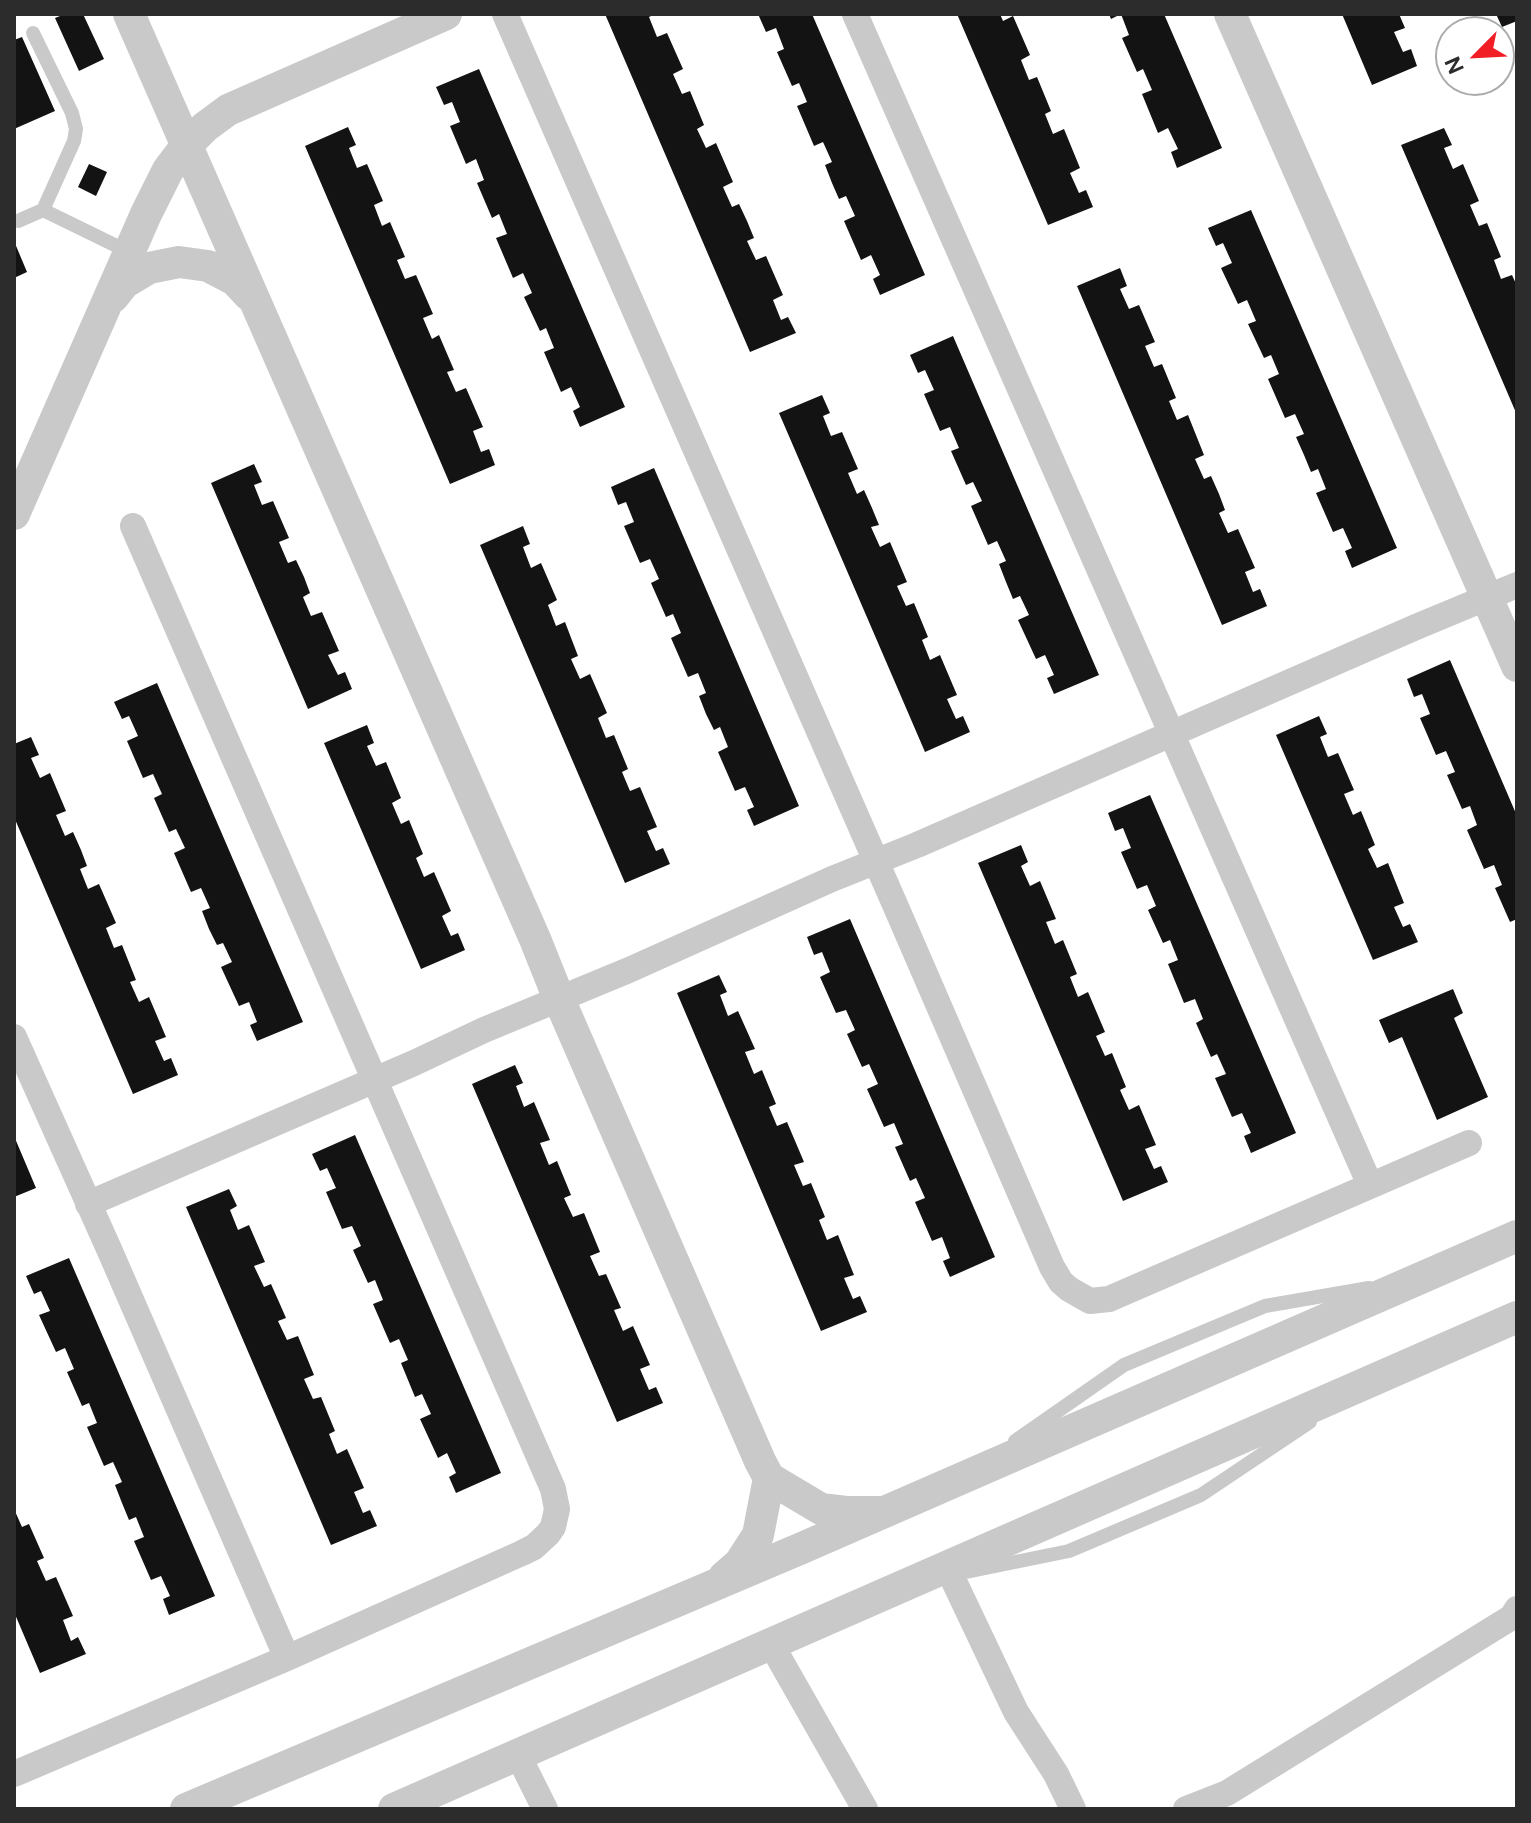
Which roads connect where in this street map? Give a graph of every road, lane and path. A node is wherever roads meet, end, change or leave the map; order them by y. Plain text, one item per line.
1 (129, 14) edge
2 (446, 14) edge
3 (505, 14) edge
4 (855, 14) edge
5 (1230, 14) edge
6 (33, 33) dead end
7 (187, 145) junction
8 (43, 210) junction
9 (18, 221) dead end
10 (129, 252) junction
11 (254, 301) junction
12 (105, 308) junction
13 (14, 514) edge
14 (133, 526) dead end
15 (1517, 585) edge
16 (1487, 599) junction
17 (1517, 666) edge
18 (1172, 734) junction
19 (875, 861) junction
20 (559, 999) junction
21 (14, 1037) edge
22 (376, 1080) junction
23 (1469, 1143) dead end
24 (1370, 1185) junction
25 (88, 1204) junction
26 (1517, 1236) edge
27 (1517, 1317) edge
28 (1367, 1383) junction
29 (769, 1478) junction
30 (883, 1512) junction
31 (951, 1575) junction
32 (717, 1584) junction
33 (907, 1584) junction
34 (1517, 1609) edge
35 (771, 1644) junction
36 (287, 1658) junction
37 (518, 1755) junction
38 (14, 1774) edge
39 (186, 1809) edge
40 (394, 1809) edge
41 (545, 1809) edge
42 (865, 1809) edge
43 (1073, 1809) edge
44 (1186, 1809) edge

1 - 7 street
2 - 7 street
3 - 19 street
4 - 18 street
5 - 16 street
6 - 8 lane
7 - 10 street
7 - 11 street
8 - 9 lane
8 - 10 lane
10 - 12 street
11 - 12 street
11 - 20 street
12 - 13 street
14 - 22 street
15 - 16 street
16 - 17 street
16 - 18 street
18 - 19 street
18 - 24 street
19 - 20 street
19 - 24 street
20 - 22 street
20 - 29 street
21 - 25 street
22 - 25 street
22 - 36 street
23 - 24 street
25 - 36 street
26 - 30 street
27 - 28 street
28 - 31 lane
28 - 33 street
29 - 30 street
29 - 32 street
30 - 32 street
31 - 33 lane
31 - 43 street
32 - 39 street
33 - 35 street
34 - 44 street
35 - 37 street
35 - 42 street
36 - 38 street
37 - 40 street
37 - 41 street

